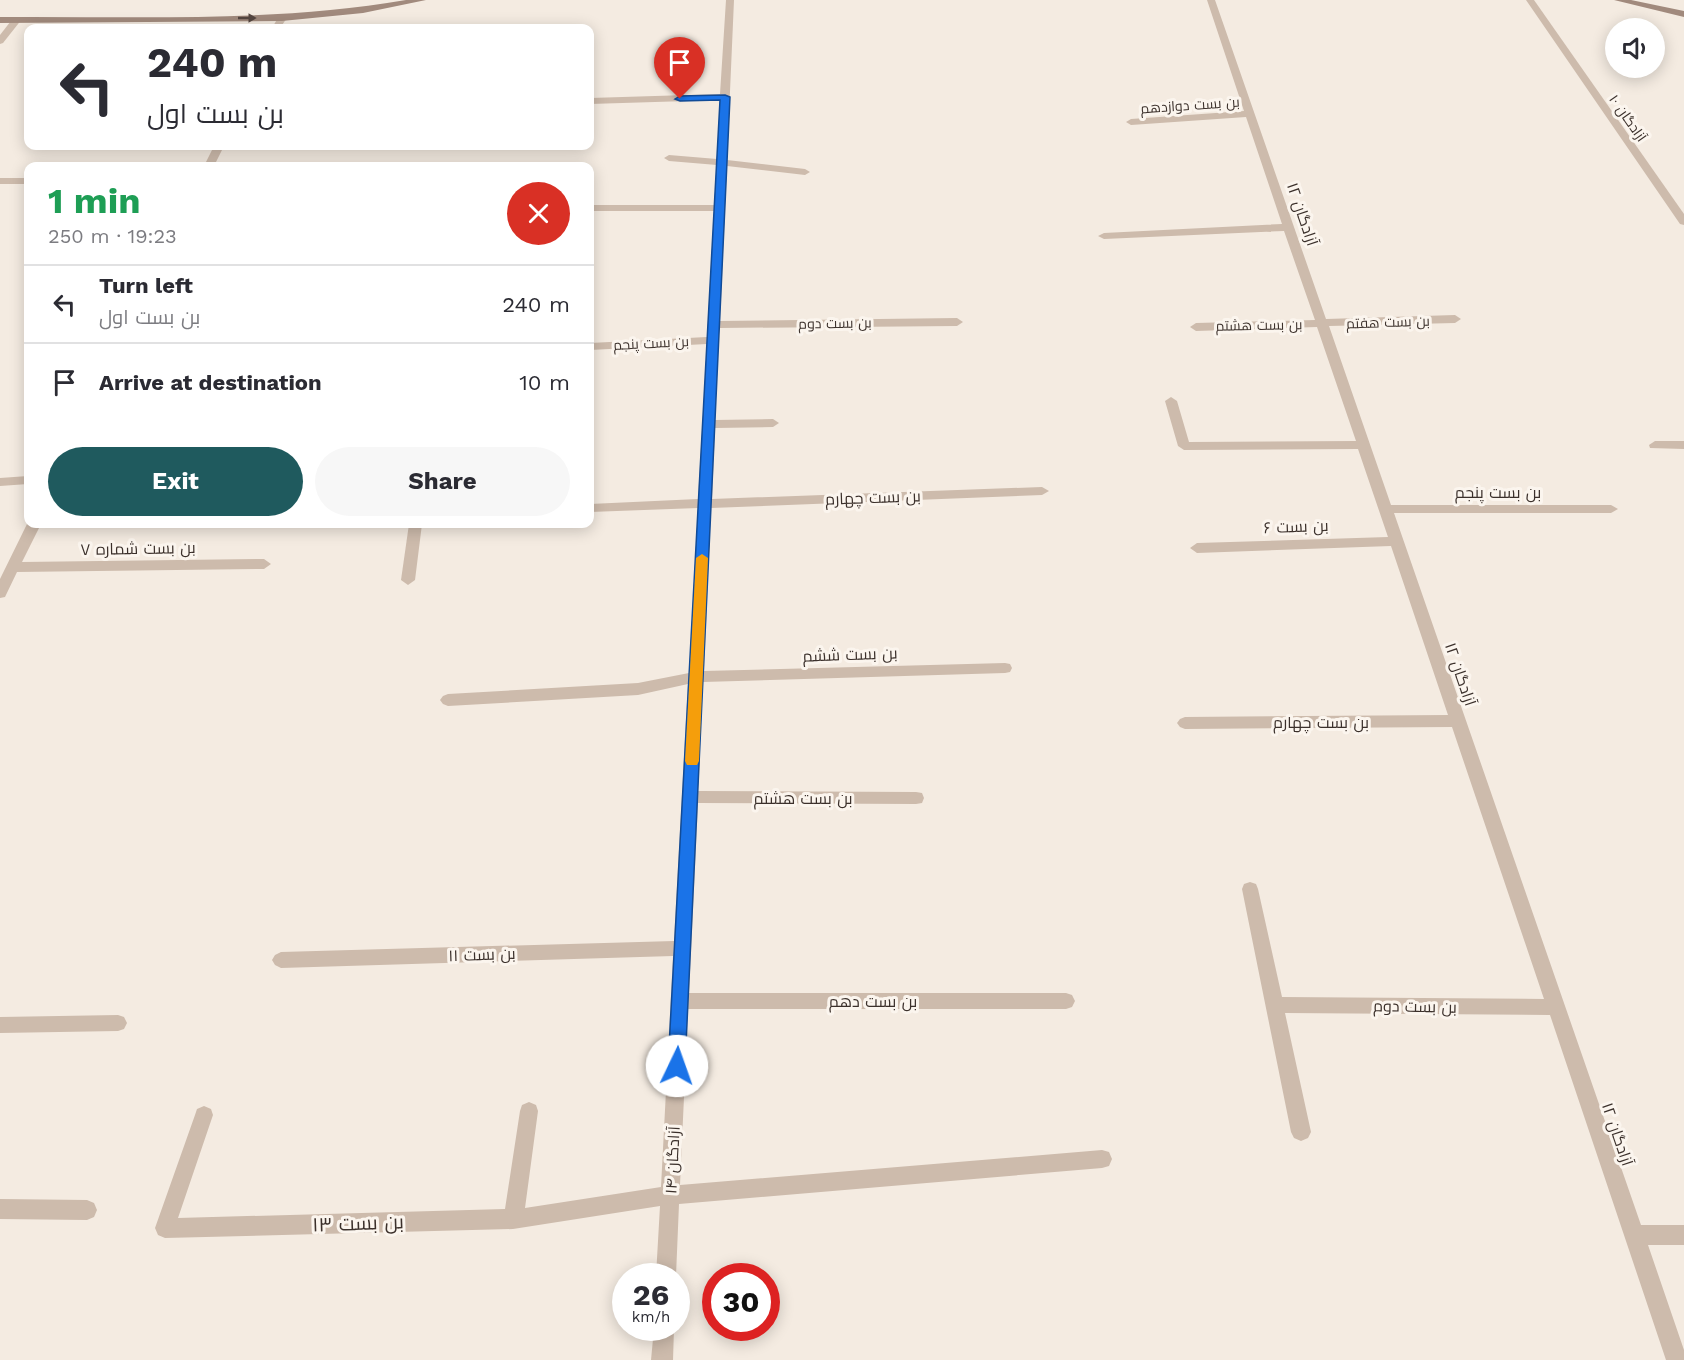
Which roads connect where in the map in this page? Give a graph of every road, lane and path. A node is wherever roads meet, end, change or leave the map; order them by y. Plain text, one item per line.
1 (422, 0) edge
2 (730, 0) edge
3 (1211, 0) edge
4 (1530, 0) edge
5 (1618, 0) edge
6 (1684, 14) edge
7 (282, 18) junction
8 (17, 19) junction
9 (0, 20) edge
10 (278, 24) edge
11 (0, 41) edge
12 (725, 97) junction
13 (594, 101) edge
14 (1250, 114) junction
15 (1131, 122) dead end
16 (669, 158) dead end
17 (722, 162) junction
18 (805, 172) dead end
19 (0, 181) edge
20 (24, 182) edge
21 (594, 208) edge
22 (719, 208) junction
23 (1684, 222) edge
24 (1289, 227) junction
25 (1104, 236) dead end
26 (1455, 319) dead end
27 (957, 321) dead end
28 (1322, 324) junction
29 (713, 325) junction
30 (1196, 327) dead end
31 (713, 340) junction
32 (594, 346) edge
33 (1172, 401) dead end
34 (709, 423) junction
35 (773, 423) dead end
36 (1363, 445) junction
37 (1655, 445) dead end
38 (1684, 445) edge
39 (24, 480) edge
40 (0, 482) edge
41 (1042, 491) dead end
42 (705, 504) junction
43 (594, 508) edge
44 (1385, 509) junction
45 (1611, 509) dead end
46 (32, 528) edge
47 (414, 528) edge
48 (1396, 541) junction
49 (1197, 548) dead end
50 (264, 564) dead end
51 (13, 567) junction
52 (408, 580) dead end
53 (0, 593) edge
54 (1005, 668) dead end
55 (696, 677) junction
56 (448, 700) dead end
57 (1457, 721) junction
58 (1185, 723) dead end
59 (691, 797) junction
60 (916, 798) dead end
61 (1250, 889) dead end
62 (683, 948) junction
63 (281, 960) dead end
64 (680, 1001) junction
65 (1066, 1001) dead end
66 (1274, 1005) junction
67 (1556, 1007) junction
68 (118, 1023) dead end
69 (0, 1025) edge
70 (529, 1111) dead end
71 (204, 1115) dead end
72 (1302, 1132) dead end
73 (1101, 1159) dead end
74 (670, 1195) junction
75 (0, 1209) edge
76 (87, 1210) dead end
77 (513, 1219) junction
78 (1634, 1235) junction
79 (1684, 1235) edge
80 (667, 1263) edge
81 (663, 1341) edge
82 (662, 1360) edge
83 (1677, 1360) edge

1 - 7 main road
2 - 12 street, ۱۴ آزادگان
3 - 14 street, ۱۲ آزادگان
4 - 23 street, ۱۰ آزادگان
5 - 6 main road
8 -> 7 main road
7 - 10 street
8 - 9 main road
8 - 11 street
12 - 13 street
12 - 17 street, ۱۴ آزادگان
14 - 15 street, بن بست دوازدهم
14 - 24 street, ۱۲ آزادگان
16 - 17 street
17 - 18 street
17 - 22 street, ۱۴ آزادگان
19 - 20 street
21 - 22 street
22 - 29 street, ۱۴ آزادگان
24 - 25 street
24 - 28 street, ۱۲ آزادگان
26 - 28 street, بن بست هفتم
27 - 29 street, بن بست دوم
28 - 30 street, بن بست هشتم
28 - 36 street, ۱۲ آزادگان
29 - 31 street, ۱۴ آزادگان
31 - 32 street, بن بست پنجم
31 - 34 street, ۱۴ آزادگان
33 - 36 street
34 - 35 street
34 - 42 street, ۱۴ آزادگان
36 - 44 street, ۱۲ آزادگان
37 - 38 street
39 - 40 street
41 - 42 street, بن بست چهارم
42 - 43 street
42 - 55 street, ۱۴ آزادگان
44 - 45 street, بن بست پنجم
44 - 48 street, ۱۲ آزادگان
46 - 51 street
47 - 52 street
48 - 49 street, بن بست ۶
48 - 57 street, ۱۲ آزادگان
50 - 51 street, بن بست شماره ۷
51 - 53 street
54 - 55 street, بن بست ششم
55 - 56 street, بن بست ششم
55 - 59 street, ۱۴ آزادگان
57 - 58 street, بن بست چهارم
57 - 67 street, ۱۲ آزادگان
59 - 60 street, بن بست هشتم
59 - 62 street, ۱۴ آزادگان
61 - 66 street
62 - 63 street, بن بست ۱۱
62 - 64 street, ۱۴ آزادگان
64 - 65 street, بن بست دهم
64 - 74 street, ۱۴ آزادگان
66 - 67 street, بن بست دوم
66 - 72 street
67 - 78 street, ۱۲ آزادگان
68 - 69 street
70 - 77 street
71 - 77 street, بن بست ۱۳
73 - 74 street, بن بست ۱۳
74 - 77 street, بن بست ۱۳
74 - 80 street, ۱۴ آزادگان
75 - 76 street
78 - 79 street
78 - 83 street, ۱۲ آزادگان
81 - 82 street

